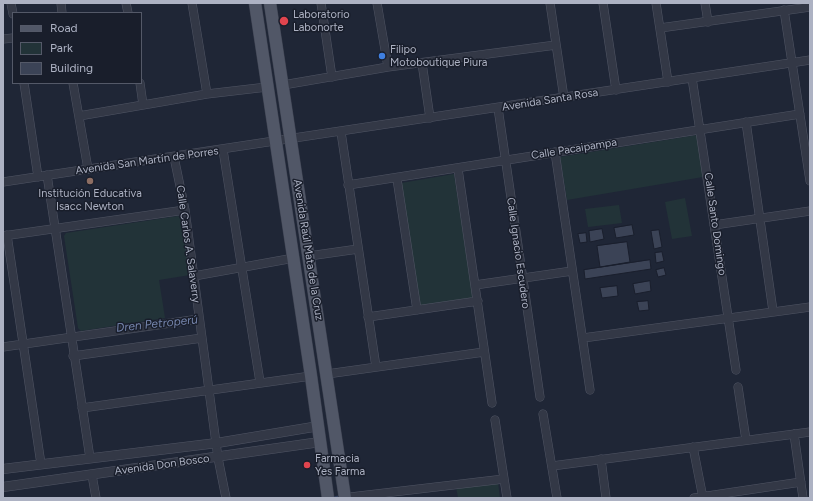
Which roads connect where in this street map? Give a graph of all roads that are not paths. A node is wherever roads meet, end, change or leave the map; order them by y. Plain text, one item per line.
1 (192, 3) edge
2 (255, 3) edge
3 (270, 3) edge
4 (321, 3) edge
5 (377, 3) edge
6 (550, 3) edge
7 (603, 3) edge
8 (656, 3) edge
9 (705, 3) edge
10 (810, 6) edge
11 (784, 10) junction
12 (708, 22) junction
13 (660, 28) junction
14 (556, 45) junction
15 (810, 60) edge
16 (422, 63) junction
17 (792, 63) junction
18 (388, 67) junction
19 (332, 77) junction
20 (692, 78) junction
21 (668, 82) junction
22 (24, 84) edge
23 (73, 84) edge
24 (140, 84) edge
25 (283, 85) junction
26 (267, 87) junction
27 (616, 90) junction
28 (207, 94) junction
29 (564, 98) junction
30 (143, 105) junction
31 (498, 108) junction
32 (800, 114) junction
33 (79, 116) junction
34 (430, 118) junction
35 (746, 122) junction
36 (806, 126) edge
37 (701, 129) junction
38 (341, 132) junction
39 (291, 140) junction
40 (276, 142) junction
41 (223, 150) junction
42 (555, 152) junction
43 (174, 157) junction
44 (505, 160) junction
45 (88, 169) junction
46 (458, 169) junction
47 (43, 176) junction
48 (397, 179) junction
49 (810, 181) edge
50 (3, 182) edge
51 (348, 185) junction
52 (185, 210) junction
53 (810, 210) edge
54 (760, 218) junction
55 (714, 225) junction
56 (54, 229) junction
57 (5, 236) edge
58 (358, 249) junction
59 (309, 256) junction
60 (294, 258) junction
61 (242, 269) junction
62 (572, 270) junction
63 (194, 276) junction
64 (522, 277) junction
65 (475, 285) junction
66 (478, 301) junction
67 (810, 307) edge
68 (417, 310) junction
69 (773, 311) junction
70 (368, 317) junction
71 (728, 318) junction
72 (199, 319) junction
73 (70, 337) junction
74 (202, 338) junction
75 (583, 338) junction
76 (24, 344) junction
77 (3, 347) edge
78 (484, 352) junction
79 (73, 356) junction
80 (376, 367) junction
81 (736, 370) dead end
82 (327, 374) junction
83 (312, 376) junction
84 (260, 382) junction
85 (738, 387) dead end
86 (210, 390) junction
87 (590, 390) dead end
88 (540, 397) dead end
89 (492, 403) dead end
90 (82, 408) junction
91 (543, 414) dead end
92 (495, 420) dead end
93 (319, 426) junction
94 (810, 432) edge
95 (794, 434) junction
96 (746, 440) junction
97 (320, 442) junction
98 (217, 443) junction
99 (693, 447) junction
100 (90, 458) junction
101 (218, 458) junction
102 (601, 459) junction
103 (41, 464) junction
104 (552, 466) junction
105 (3, 470) edge
106 (92, 475) junction
107 (504, 479) junction
108 (801, 482) junction
109 (3, 487) edge
110 (750, 494) edge
111 (396, 495) edge
112 (703, 497) edge
113 (96, 498) edge
114 (226, 498) edge
115 (328, 498) edge
116 (342, 498) edge
117 (345, 498) edge
118 (507, 498) edge
119 (557, 498) edge
120 (606, 498) edge
121 (694, 498) edge
122 (803, 498) edge

1 - 28 street
2 - 26 main road, Avenida Raúl Mata de la Cruz
3 - 25 main road, Avenida Raúl Mata de la Cruz
4 - 19 street
5 - 18 street
6 - 14 street
7 - 27 street
8 - 13 street
9 - 12 street
10 - 11 street
11 - 12 street
11 - 17 street
12 - 13 street
13 - 21 street
14 - 16 street
14 - 29 street
15 - 17 street, Avenida Santa Rosa
16 - 18 street
16 - 34 street
17 - 20 street, Avenida Santa Rosa
17 - 32 street
18 - 19 street
19 - 25 street
20 - 21 street, Avenida Santa Rosa
20 - 37 street, Calle Santo Domingo
21 - 27 street, Avenida Santa Rosa
22 - 47 street
23 - 33 street
24 - 30 street
25 - 39 main road, Avenida Raúl Mata de la Cruz
26 - 28 street
26 - 40 main road, Avenida Raúl Mata de la Cruz
27 - 29 street, Avenida Santa Rosa
28 - 30 street
29 - 31 street, Avenida Santa Rosa
30 - 33 street
31 - 34 street, Avenida Santa Rosa
31 - 44 street, Calle Ignacio Escudero
32 - 35 street, Calle Pacaipampa
32 - 36 street
33 - 45 street
34 - 38 street, Avenida Santa Rosa
35 - 37 street, Calle Pacaipampa
35 - 54 street
36 - 49 street
37 - 42 street, Calle Pacaipampa
37 - 55 street, Calle Santo Domingo
38 - 39 street, Avenida Santa Rosa
38 - 51 street
39 - 40 street, Avenida San Martín de Porres
39 - 59 main road, Avenida Raúl Mata de la Cruz
40 - 41 street, Avenida San Martín de Porres
40 - 60 main road, Avenida Raúl Mata de la Cruz
41 - 43 street, Avenida San Martín de Porres
41 - 61 street
42 - 44 street, Calle Pacaipampa
42 - 62 street
43 - 45 street, Avenida San Martín de Porres
43 - 52 street, Calle Carlos A. Salaverry
44 - 46 street, Calle Pacaipampa
44 - 64 street, Calle Ignacio Escudero
45 - 47 street, Avenida San Martín de Porres
46 - 48 street, Calle Pacaipampa
46 - 65 street
47 - 50 street, Avenida San Martín de Porres
47 - 56 street
48 - 51 street, Calle Pacaipampa
48 - 68 street
51 - 58 street
52 - 56 street
52 - 63 street, Calle Carlos A. Salaverry
53 - 54 street
54 - 55 street
54 - 69 street
55 - 71 street, Calle Santo Domingo
56 - 57 street
56 - 73 street
57 - 76 street
58 - 59 street
58 - 70 street
59 - 82 main road, Avenida Raúl Mata de la Cruz
60 - 61 street
60 - 83 main road, Avenida Raúl Mata de la Cruz
61 - 63 street
61 - 84 street
62 - 64 street
62 - 75 street
63 - 72 street, Calle Carlos A. Salaverry
64 - 65 street
64 - 88 street, Calle Ignacio Escudero
65 - 66 street
66 - 68 street
66 - 78 street
67 - 69 street
68 - 70 street
69 - 71 street
70 - 80 street
71 - 75 street
71 - 81 street, Calle Santo Domingo
72 - 73 street
72 - 74 street, Calle Carlos A. Salaverry
73 - 76 street
73 - 79 street
74 - 79 street
74 - 86 street, Calle Carlos A. Salaverry
75 - 87 street
76 - 77 street
76 - 103 street
78 - 80 street
78 - 89 street
79 - 90 street
80 - 82 street
82 - 117 main road, Avenida Raúl Mata de la Cruz
83 - 84 street
83 - 93 main road, Avenida Raúl Mata de la Cruz
84 - 86 street
85 - 96 street
86 - 90 street
86 - 98 street, Calle Carlos A. Salaverry
90 - 100 street
91 - 104 street
92 - 107 street
93 - 97 main road, Avenida Raúl Mata de la Cruz
93 - 98 street, Avenida Don Bosco
94 - 95 street
95 - 96 street
95 - 108 street
96 - 99 street
97 - 101 street, Avenida Don Bosco
97 - 115 main road, Avenida Raúl Mata de la Cruz
98 - 100 street, Avenida Don Bosco
98 - 101 street, Calle Carlos A. Salaverry
99 - 102 street
99 - 112 street
100 - 103 street, Avenida Don Bosco
101 - 106 street, Avenida Don Bosco
101 - 114 street, Calle Carlos A. Salaverry
102 - 104 street
102 - 120 street
103 - 105 street, Avenida Don Bosco
104 - 119 street
106 - 109 street, Avenida Don Bosco
106 - 113 street
107 - 111 street
107 - 118 street
108 - 110 street
108 - 122 street
110 - 112 street
111 - 117 street
112 - 121 street
116 - 117 street

